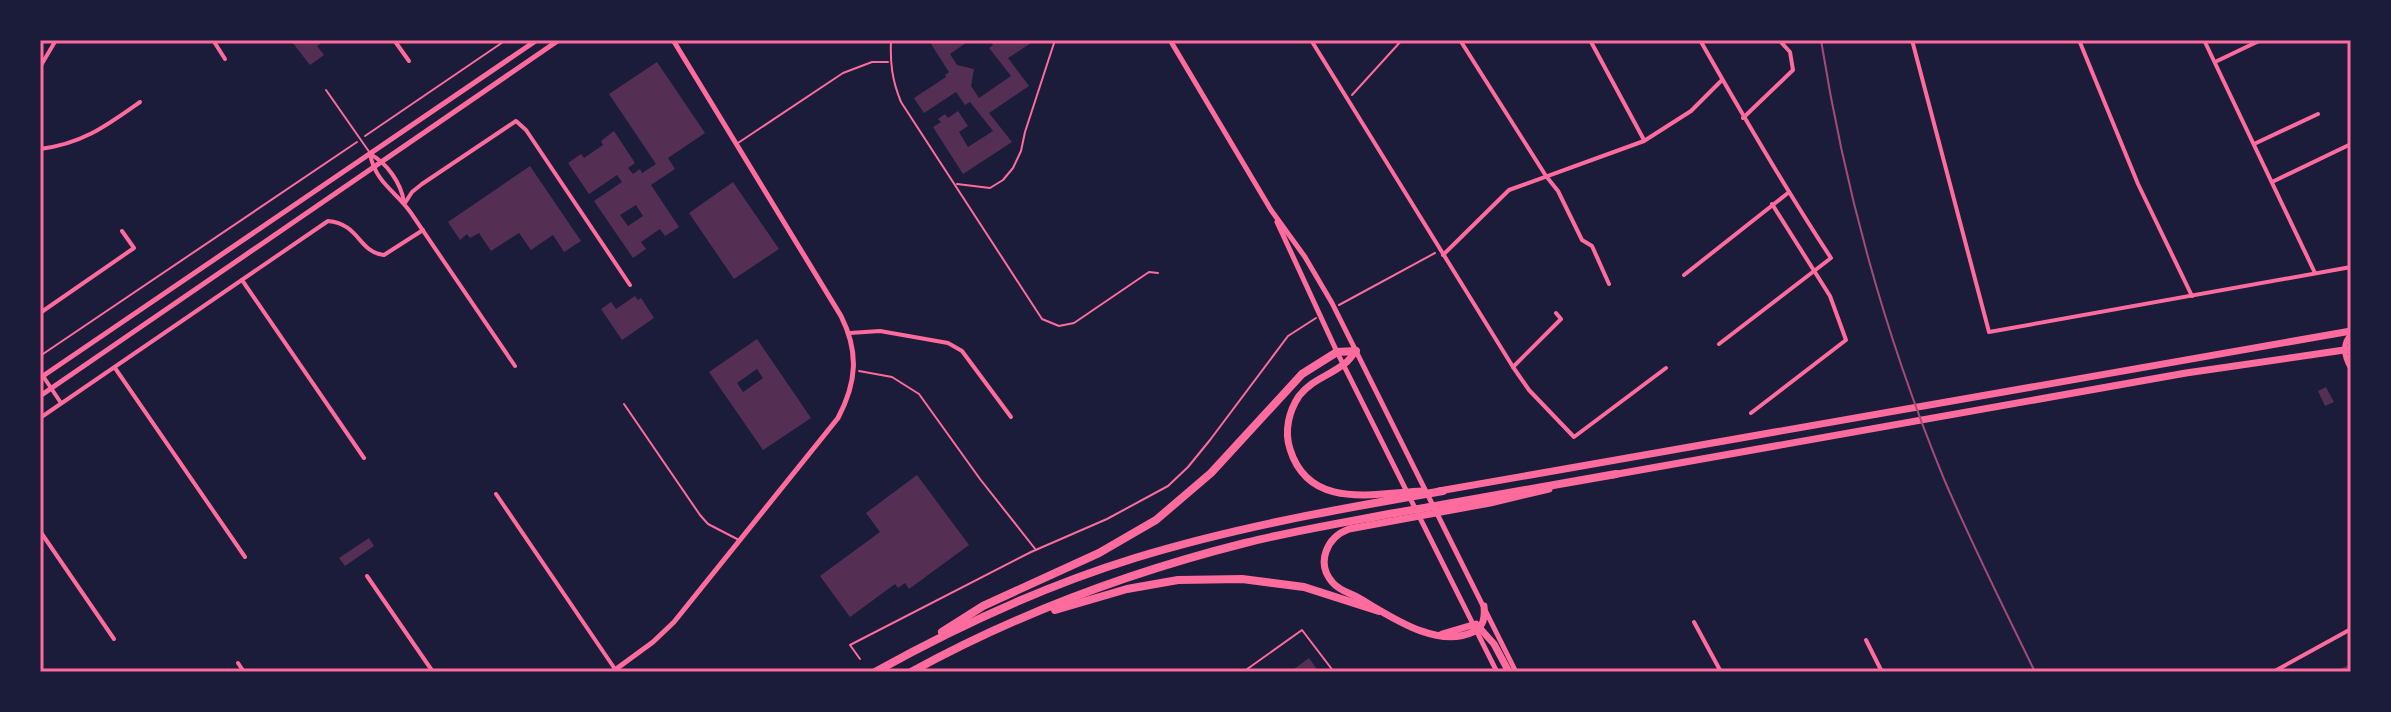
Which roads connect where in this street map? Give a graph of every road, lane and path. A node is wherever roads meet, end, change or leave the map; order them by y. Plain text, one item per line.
1 (56, 40) edge
2 (213, 40) edge
3 (394, 40) edge
4 (506, 40) edge
5 (537, 40) edge
6 (559, 40) edge
7 (673, 40) edge
8 (891, 40) edge
9 (1055, 40) edge
10 (1170, 40) edge
11 (1311, 40) edge
12 (1402, 40) edge
13 (1460, 40) edge
14 (1590, 40) edge
15 (1700, 40) edge
16 (1779, 40) edge
17 (1912, 40) edge
18 (2079, 40) edge
19 (2204, 40) edge
20 (2261, 40) edge
21 (225, 59) dead end
22 (409, 61) dead end
23 (890, 62) junction
24 (2215, 62) junction
25 (40, 67) edge
26 (1721, 81) junction
27 (326, 90) dead end
28 (1347, 100) junction
29 (140, 102) dead end
30 (2318, 114) dead end
31 (1743, 118) junction
32 (360, 139) junction
33 (1644, 141) junction
34 (736, 144) junction
35 (2254, 144) junction
36 (2351, 144) edge
37 (40, 149) edge
38 (370, 154) junction
39 (382, 160) junction
40 (373, 167) junction
41 (1546, 176) junction
42 (2272, 182) junction
43 (956, 184) junction
44 (1788, 193) junction
45 (405, 203) junction
46 (1772, 204) junction
47 (1271, 210) junction
48 (423, 230) junction
49 (122, 231) dead end
50 (1441, 253) junction
51 (2351, 267) edge
52 (1815, 270) junction
53 (1158, 273) dead end
54 (2315, 273) junction
55 (1684, 275) dead end
56 (242, 280) junction
57 (1609, 284) dead end
58 (630, 285) dead end
59 (2192, 296) junction
60 (1340, 305) dead end
61 (1327, 312) dead end
62 (40, 313) edge
63 (1556, 313) dead end
64 (850, 333) junction
65 (2349, 333) edge
66 (1719, 344) dead end
67 (2348, 350) edge
68 (1356, 351) junction
69 (1337, 352) junction
70 (40, 356) edge
71 (1344, 365) junction
72 (515, 366) dead end
73 (1513, 367) junction
74 (115, 368) junction
75 (1666, 368) dead end
76 (2351, 369) edge
77 (853, 370) junction
78 (42, 377) edge
79 (51, 389) junction
80 (40, 396) edge
81 (61, 403) junction
82 (624, 404) dead end
83 (1751, 413) dead end
84 (1011, 417) dead end
85 (40, 418) edge
86 (364, 458) dead end
87 (1616, 474) joint
88 (1446, 490) joint
89 (496, 494) dead end
90 (1386, 498) junction
91 (1395, 516) junction
92 (40, 531) edge
93 (740, 541) junction
94 (1036, 550) junction
95 (245, 557) dead end
96 (367, 576) dead end
97 (1484, 606) junction
98 (1379, 611) junction
99 (1019, 620) junction
100 (1694, 622) dead end
101 (1476, 627) junction
102 (2351, 629) edge
103 (114, 639) dead end
104 (1866, 640) dead end
105 (921, 646) junction
106 (860, 659) dead end
107 (238, 663) dead end
108 (615, 671) edge
109 (244, 672) edge
110 (433, 672) edge
111 (875, 672) edge
112 (911, 672) edge
113 (1243, 672) edge
114 (1334, 672) edge
115 (1497, 672) edge
116 (1509, 672) edge
117 (1516, 672) edge
118 (1721, 672) edge
119 (1882, 672) edge
120 (2273, 672) edge

1 - 25 street
2 - 21 street
3 - 22 street
4 - 32 path
5 - 38 street
6 - 39 street
7 - 34 street
8 - 23 lane
9 - 43 lane
10 - 47 street
11 - 28 street
12 - 28 path
13 - 41 street
14 - 33 street
15 - 26 street
16 - 31 street
17 - 59 street
18 - 59 street
19 - 24 street
20 - 24 street
23 - 34 lane
23 - 43 lane
24 - 35 street
26 - 31 street
26 - 33 street
27 - 32 lane
28 - 50 street
29 - 37 street
30 - 35 street
31 - 44 street
32 - 38 lane
32 - 70 path
33 - 41 street
34 - 64 street
35 - 42 street
36 - 42 street
38 - 39 street
38 - 40 street
38 - 78 street
39 - 40 street
39 - 45 street
40 - 45 street
40 - 79 street
41 - 50 street
41 - 57 street
42 - 54 street
43 - 53 lane
44 - 46 street
44 - 52 street
45 - 48 street
45 - 58 street
46 - 52 street
46 - 55 street
47 - 68 street
47 - 69 street
48 - 56 street
48 - 72 street
49 - 62 street
50 - 60 path
50 - 73 street
51 - 54 street
52 - 66 street
52 - 83 street
54 - 59 street
56 - 74 street
56 - 86 street
61 - 94 path
63 - 73 street
64 - 77 street
64 - 84 street
65 - 67 street
65 - 88 main road
67 - 76 street
67 - 87 main road
68 - 69 highway
68 - 71 main road
68 - 97 street
69 - 71 street
69 - 105 highway
71 - 90 main road
71 - 101 street
73 - 75 street
74 - 81 street
74 - 95 street
77 - 93 street
77 - 94 path
78 - 79 street
79 - 80 street
79 - 81 street
81 - 85 street
82 - 93 lane
87 - 91 highway
88 - 90 highway
89 - 108 street
90 - 105 highway
91 - 98 main road
91 - 99 highway
92 - 103 street
93 - 108 street
94 - 106 path
96 - 110 street
97 - 101 main road
97 - 117 street
98 - 99 highway
98 - 101 main road
99 - 112 highway
100 - 118 street
101 - 115 street
101 - 116 main road
102 - 120 street
104 - 119 street
105 - 111 highway
107 - 109 street
113 - 114 lane

